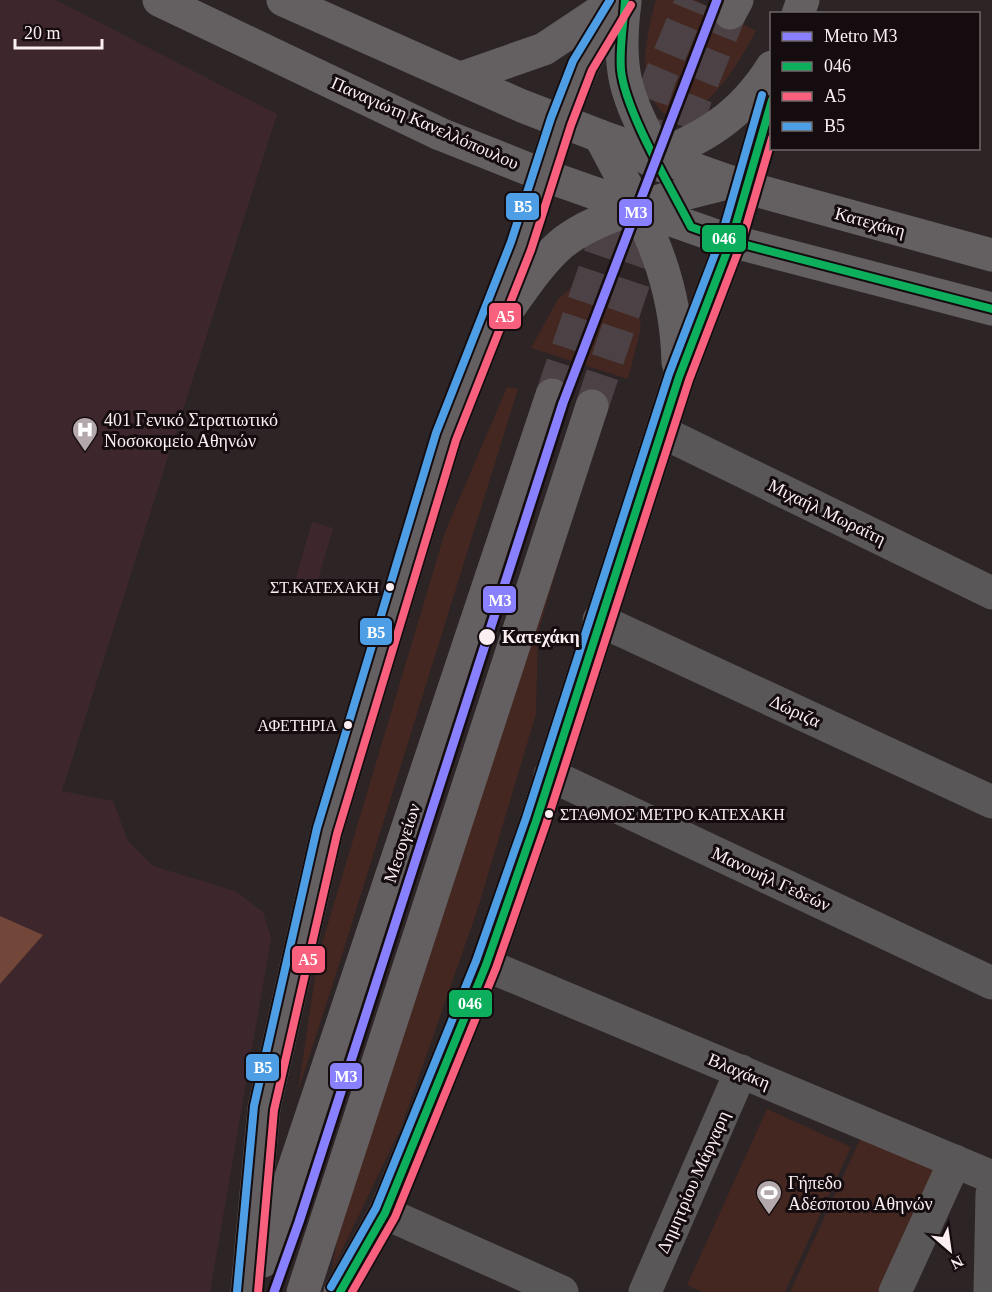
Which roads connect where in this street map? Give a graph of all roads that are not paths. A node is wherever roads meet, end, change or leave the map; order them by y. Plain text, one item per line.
1 (159, 0) edge
2 (284, 0) edge
3 (617, 0) edge
4 (624, 0) edge
5 (770, 69) edge
6 (461, 78) junction
7 (770, 101) edge
8 (561, 122) junction
9 (600, 136) junction
10 (657, 156) junction
11 (618, 170) junction
12 (558, 180) junction
13 (739, 185) junction
14 (676, 197) junction
15 (637, 208) junction
16 (691, 227) junction
17 (731, 241) junction
18 (992, 255) edge
19 (992, 309) edge
20 (481, 346) junction
21 (679, 377) junction
22 (552, 395) tunnel mouth
23 (592, 406) tunnel mouth
24 (662, 432) junction
25 (992, 593) edge
26 (599, 620) junction
27 (550, 775) junction
28 (992, 802) edge
29 (486, 965) junction
30 (992, 982) edge
31 (741, 1071) junction
32 (955, 1161) junction
33 (992, 1177) edge
34 (992, 1194) edge
35 (385, 1213) junction
36 (247, 1292) edge
37 (253, 1292) edge
38 (303, 1292) edge
39 (340, 1292) edge
40 (562, 1292) edge
41 (645, 1292) edge
42 (895, 1292) edge
43 (990, 1292) edge

1 - 12 main road, Παναγιώτη Κανελλόπουλου
2 - 6 main road
3 - 6 main road
4 - 8 main road
4 - 10 main road
5 - 10 main road
6 - 8 main road
7 - 13 main road
8 - 9 main road
8 - 12 main road
9 - 10 main road
9 - 11 main road
10 - 11 main road
10 - 13 main road
10 - 14 main road
11 - 12 main road
11 - 15 main road
12 - 15 main road, Παναγιώτη Κανελλόπουλου
12 - 20 main road
13 - 14 main road
13 - 17 main road
13 - 18 main road, Κατεχάκη
14 - 15 main road
14 - 16 main road
15 - 16 main road, Παναγιώτη Κανελλόπουλου
15 - 20 main road
15 - 21 main road
16 - 17 main road, Παναγιώτη Κανελλόπουλου
17 - 19 main road
17 - 21 main road
20 - 36 main road
21 - 24 main road
22 - 37 main road, Μεσογείων
23 - 38 main road
24 - 25 street, Μιχαήλ Μωραΐτη
24 - 26 main road
26 - 27 main road
26 - 28 street, Δώριζα
27 - 29 main road
27 - 30 street, Μανουήλ Γεδεών
29 - 31 street, Βλαχάκη
29 - 35 main road
31 - 32 street, Βλαχάκη
31 - 41 street, Δημητρίου Μάργαρη
32 - 33 street, Βλαχάκη
32 - 42 street
34 - 43 street
35 - 39 main road
35 - 40 street

